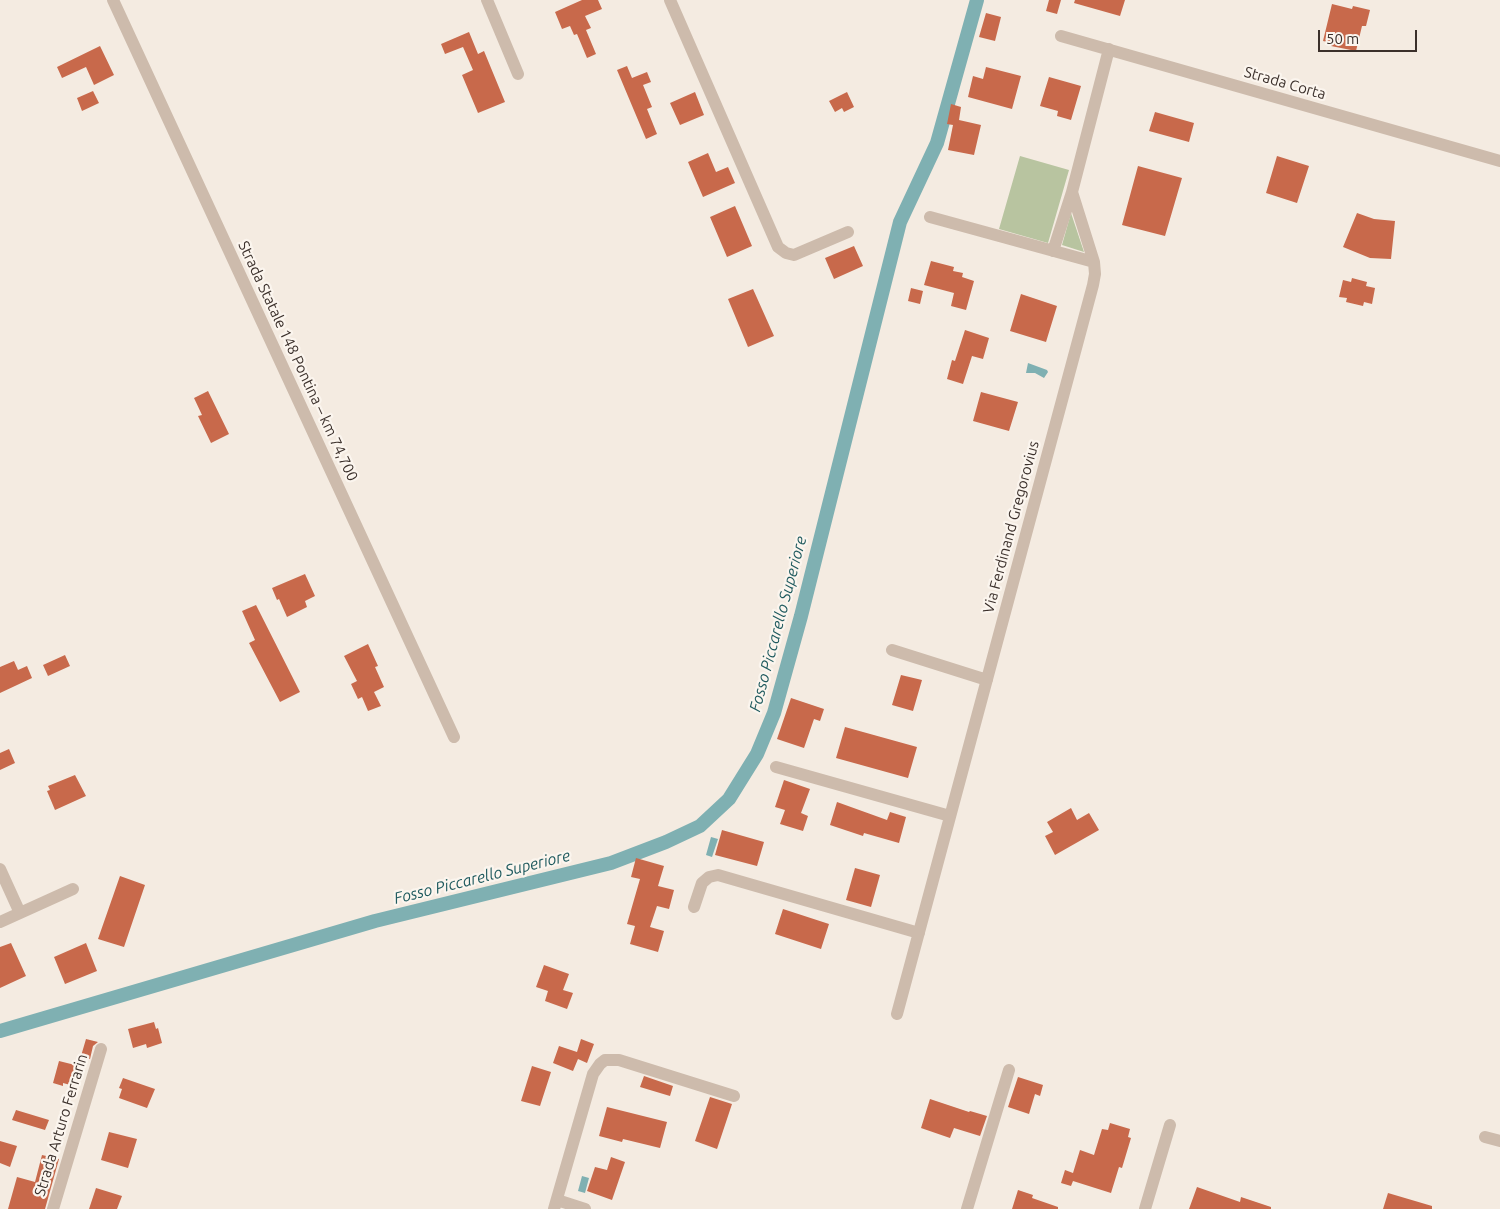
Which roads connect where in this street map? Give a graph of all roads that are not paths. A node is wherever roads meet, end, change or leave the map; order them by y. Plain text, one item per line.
1 (113, 0) edge
2 (487, 0) edge
3 (670, 0) edge
4 (1062, 36) dead end
5 (1109, 49) junction
6 (518, 74) dead end
7 (1500, 161) edge
8 (1072, 192) junction
9 (930, 217) dead end
10 (848, 232) dead end
11 (1053, 251) junction
12 (1094, 262) junction
13 (892, 650) dead end
14 (987, 680) junction
15 (454, 737) dead end
16 (776, 766) dead end
17 (950, 816) junction
18 (0, 869) edge
19 (73, 889) dead end
20 (694, 907) dead end
21 (20, 912) junction
22 (0, 922) edge
23 (919, 933) junction
24 (897, 1014) dead end
25 (101, 1050) dead end
26 (1009, 1070) dead end
27 (734, 1096) dead end
28 (1170, 1125) dead end
29 (1485, 1137) dead end
30 (1500, 1141) edge
31 (556, 1204) edge
32 (53, 1209) edge
33 (585, 1209) edge
34 (967, 1209) edge
35 (1145, 1209) edge

1 - 15 street, Strada Statale 148 Pontina – km 74,700
2 - 6 street
3 - 10 street
4 - 5 street, Strada Corta
5 - 7 street, Strada Corta
5 - 8 street
8 - 11 street
8 - 12 street, Via Ferdinand Gregorovius
9 - 11 street
11 - 12 street
12 - 14 street, Via Ferdinand Gregorovius
13 - 14 street
14 - 17 street, Via Ferdinand Gregorovius
16 - 17 street
17 - 23 street, Via Ferdinand Gregorovius
18 - 21 street
19 - 21 street
20 - 23 street
21 - 22 street
23 - 24 street, Via Ferdinand Gregorovius
25 - 32 street, Strada Arturo Ferrarin
26 - 34 street
27 - 31 street
28 - 35 street
29 - 30 street
31 - 33 street

